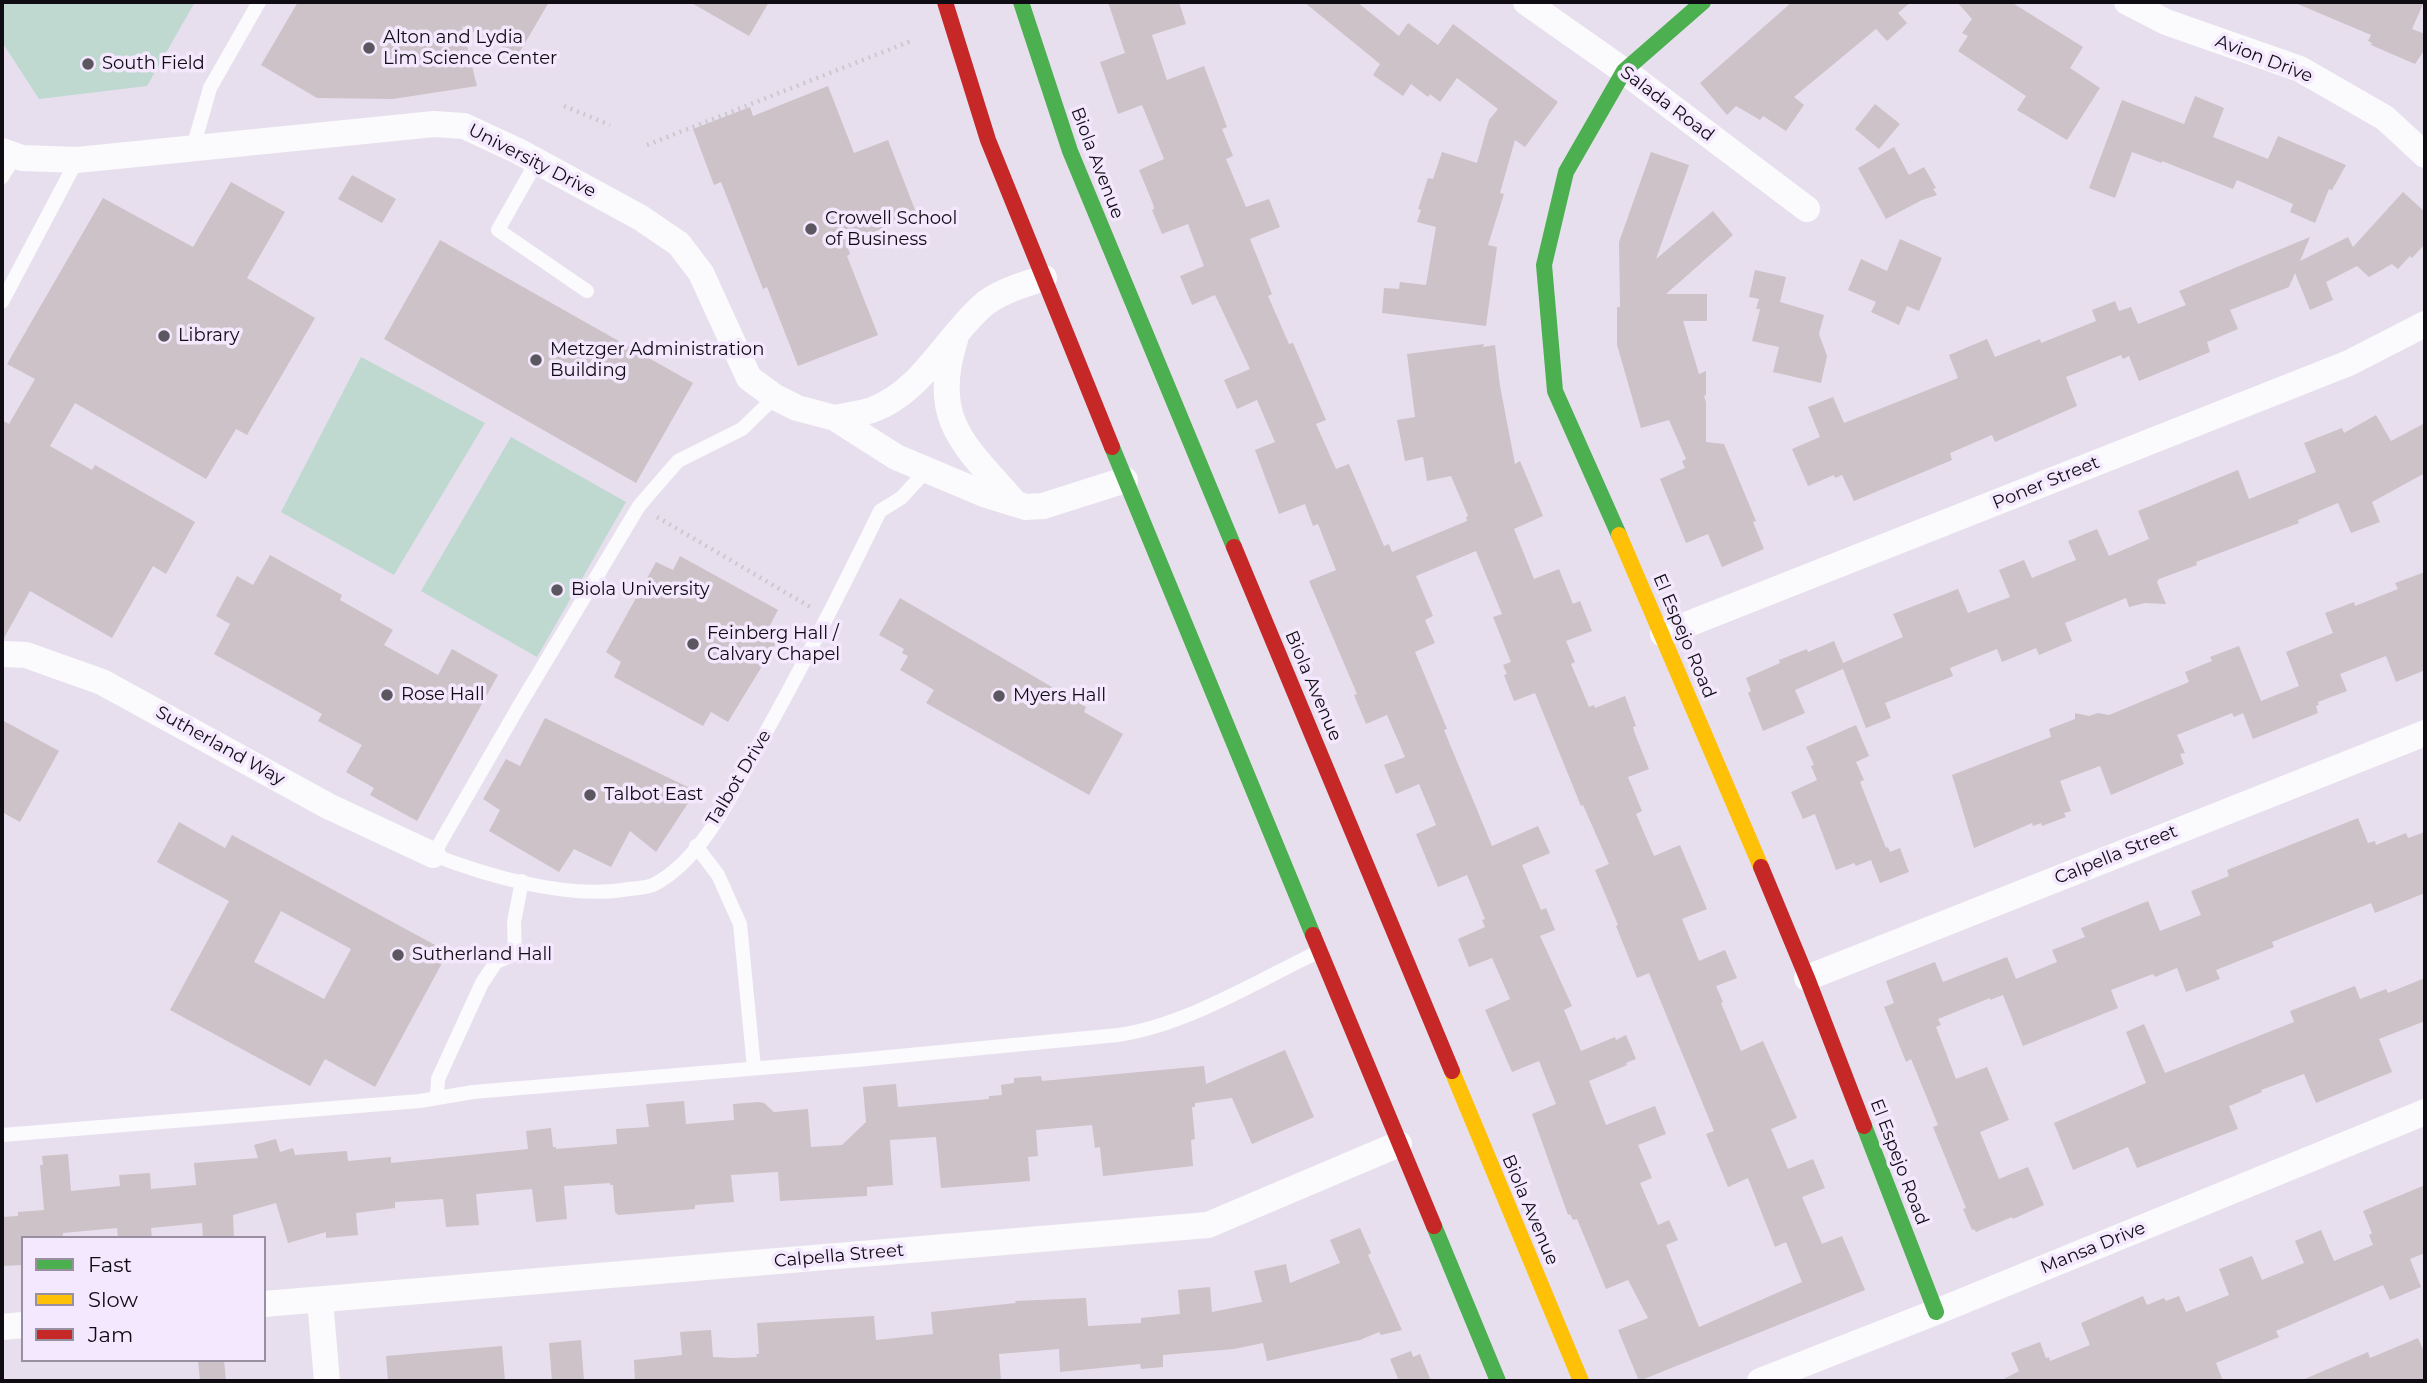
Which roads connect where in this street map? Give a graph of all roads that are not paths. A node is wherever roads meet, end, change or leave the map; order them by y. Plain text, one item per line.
1 (259, 2) edge
2 (945, 2) edge
3 (1021, 2) edge
4 (1526, 2) edge
5 (1703, 2) edge
6 (2127, 2) edge
7 (1624, 71) junction
8 (193, 148) junction
9 (2425, 155) edge
10 (77, 160) junction
11 (6, 161) edge
12 (537, 161) junction
13 (1807, 208) dead end
14 (1044, 278) junction
15 (587, 291) dead end
16 (2, 302) edge
17 (2425, 324) edge
18 (957, 335) junction
19 (775, 397) junction
20 (835, 418) junction
21 (927, 470) junction
22 (1125, 480) junction
23 (1015, 504) junction
24 (1663, 634) junction
25 (2, 654) edge
26 (2425, 733) edge
27 (696, 846) junction
28 (433, 855) junction
29 (522, 881) junction
30 (1321, 950) junction
31 (1807, 978) junction
32 (754, 1068) junction
33 (437, 1098) junction
34 (2425, 1112) edge
35 (2, 1135) edge
36 (1399, 1144) junction
37 (320, 1300) junction
38 (266, 1304) edge
39 (1936, 1312) junction
40 (21, 1325) edge
41 (2, 1327) edge
42 (327, 1381) edge
43 (1498, 1381) edge
44 (1581, 1381) edge
45 (1760, 1381) edge

1 - 8 lane
2 - 14 street
3 - 44 street, Biola Avenue
4 - 7 street, Salada Road
5 - 7 street, El Espejo Road
6 - 9 street, Avion Drive
7 - 13 street, Salada Road
7 - 24 street, El Espejo Road
8 - 10 street, University Drive
8 - 12 street, University Drive
10 - 11 street, University Drive
10 - 16 lane
12 - 15 lane
12 - 19 street, University Drive
14 - 18 street, University Drive
14 - 22 street
17 - 24 street, Poner Street
18 - 20 street, University Drive
18 - 23 street
19 - 20 street, University Drive
19 - 28 lane
20 - 21 street, University Drive
21 - 23 street, University Drive
21 - 27 lane, Talbot Drive
22 - 23 street, University Drive
22 - 30 street
24 - 31 street, El Espejo Road
25 - 28 street, Sutherland Way
26 - 31 street, Calpella Street
27 - 29 lane, Talbot Drive
27 - 32 lane
28 - 29 lane, Talbot Drive
29 - 33 lane
30 - 32 lane
30 - 36 street
31 - 39 street, El Espejo Road
32 - 33 lane
33 - 35 lane
34 - 39 street, Mansa Drive
36 - 37 street, Calpella Street
36 - 43 street
37 - 38 street, Calpella Street
37 - 42 street
39 - 45 street, Mansa Drive
40 - 41 street

